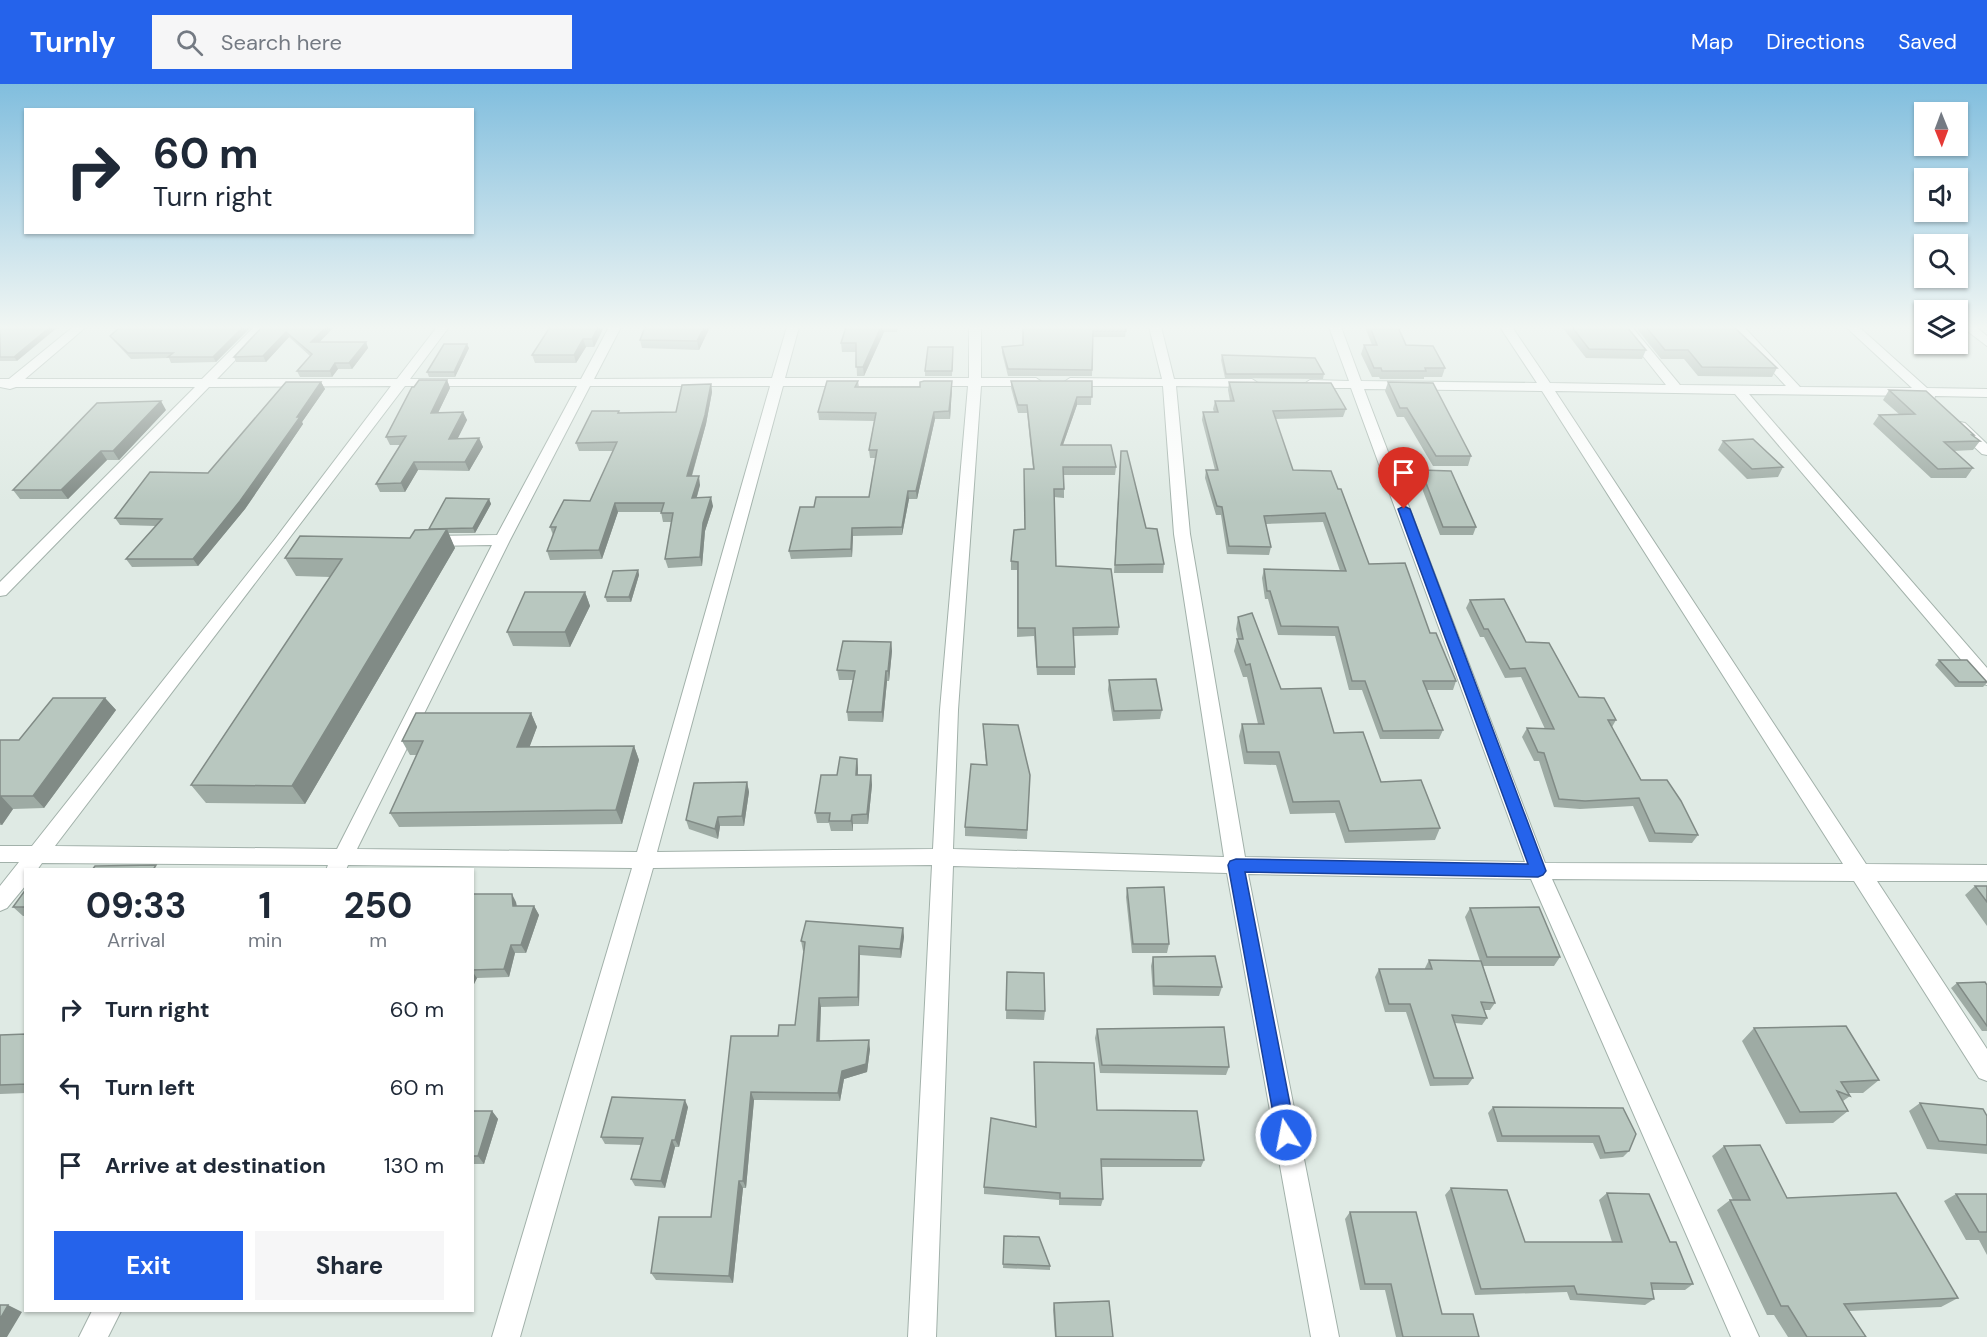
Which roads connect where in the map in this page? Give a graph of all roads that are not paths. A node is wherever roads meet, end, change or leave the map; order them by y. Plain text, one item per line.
1 (203, 385) edge
2 (401, 385) edge
3 (583, 385) edge
4 (777, 385) edge
5 (975, 385) edge
6 (1169, 385) edge
7 (1359, 385) edge
8 (1495, 385) edge
9 (1674, 385) edge
10 (1792, 385) edge
11 (1917, 385) edge
12 (1544, 386) junction
13 (1676, 388) junction
14 (1739, 390) junction
15 (1797, 391) junction
16 (1925, 393) junction
17 (1987, 393) edge
18 (1987, 451) edge
19 (502, 540) junction
20 (409, 541) edge
21 (280, 542) junction
22 (303, 542) edge
23 (0, 591) edge
24 (1987, 679) edge
25 (0, 854) edge
26 (36, 854) junction
27 (941, 856) junction
28 (645, 860) junction
29 (339, 863) edge
30 (1236, 865) junction
31 (26, 868) edge
32 (24, 870) edge
33 (1538, 871) junction
34 (1858, 872) junction
35 (1987, 873) edge
36 (0, 902) edge
37 (1987, 1070) edge
38 (106, 1312) edge
39 (93, 1337) edge
40 (506, 1337) edge
41 (922, 1337) edge
42 (1324, 1337) edge
43 (1745, 1337) edge

1 - 23 street
2 - 21 street
3 - 19 street
4 - 28 street
5 - 27 street
6 - 30 street
7 - 33 street
8 - 12 street
9 - 13 street
10 - 15 street
11 - 16 street
12 - 13 street
12 - 34 street
13 - 14 street
14 - 15 street
14 - 24 street
15 - 16 street
16 - 17 street
16 - 18 street
19 - 20 street
19 - 29 street
21 - 22 street
21 - 26 street
25 - 26 street
26 - 29 street
26 - 31 street
27 - 28 street
27 - 30 street
27 - 41 street
28 - 29 street
28 - 40 street
30 - 33 street
30 - 42 street
32 - 36 street
33 - 34 street
33 - 43 street
34 - 35 street
34 - 37 street
38 - 39 street

